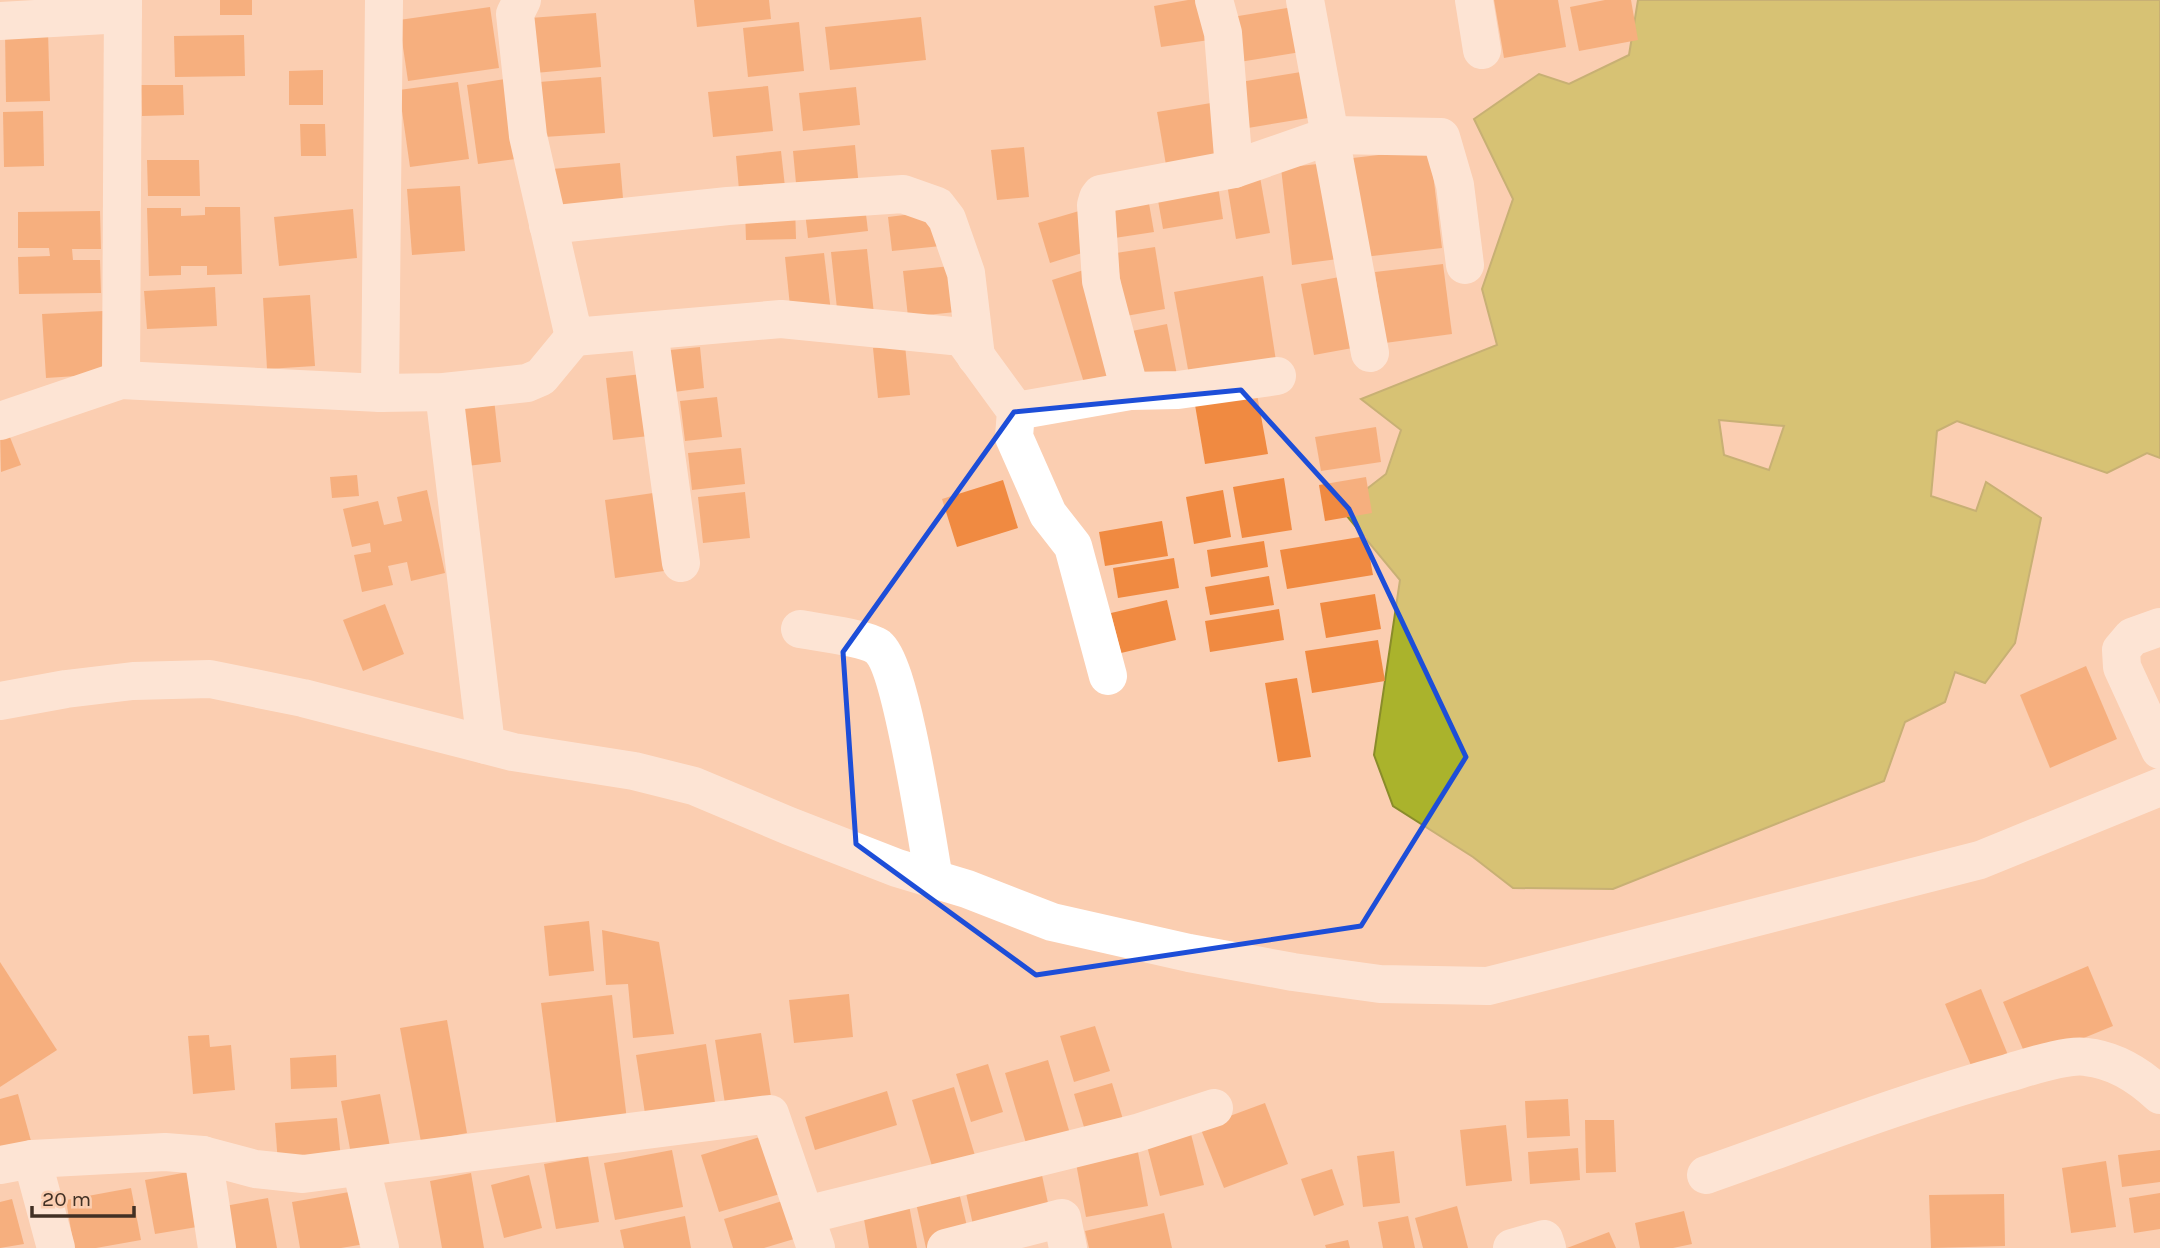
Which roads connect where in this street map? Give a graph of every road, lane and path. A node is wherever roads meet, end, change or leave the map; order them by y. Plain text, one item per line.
1 (384, 0) edge
2 (522, 0) edge
3 (1214, 0) edge
4 (1305, 0) edge
5 (1474, 0) edge
6 (123, 7) edge
7 (0, 21) edge
8 (1482, 50) dead end
9 (1332, 135) junction
10 (1234, 169) junction
11 (548, 225) junction
12 (1465, 265) dead end
13 (649, 331) junction
14 (573, 337) junction
15 (1370, 353) dead end
16 (976, 357) junction
17 (1277, 376) dead end
18 (121, 380) junction
19 (1130, 391) junction
20 (444, 392) junction
21 (380, 393) junction
22 (1016, 411) junction
23 (0, 421) edge
24 (681, 563) dead end
25 (2160, 627) edge
26 (800, 629) dead end
27 (1108, 676) dead end
28 (0, 701) edge
29 (486, 746) junction
30 (2160, 750) edge
31 (2160, 787) edge
32 (934, 879) junction
33 (2160, 1095) edge
34 (1214, 1108) dead end
35 (203, 1155) junction
36 (16, 1162) edge
37 (361, 1167) junction
38 (1706, 1175) dead end
39 (811, 1231) edge
40 (56, 1248) edge
41 (217, 1248) edge
42 (380, 1248) edge
43 (946, 1248) edge
44 (1068, 1248) edge
45 (1512, 1248) edge
46 (1547, 1248) edge

1 - 21 street
2 - 11 street
3 - 10 street
4 - 9 street
5 - 8 street
6 - 7 street
6 - 18 street
9 - 10 street
9 - 12 street
9 - 15 street
10 - 19 street
11 - 14 street
11 - 16 street
13 - 14 street
13 - 16 street
13 - 24 street
14 - 20 street
16 - 22 street
17 - 19 street
18 - 21 street
18 - 23 street
19 - 22 street
20 - 21 street
20 - 29 street
22 - 27 street
25 - 30 street
26 - 32 street
28 - 29 street
29 - 32 street
31 - 32 street
33 - 38 street
34 - 39 street
35 - 36 street
35 - 37 street
35 - 41 street
36 - 40 street
37 - 39 street
37 - 42 street
43 - 44 street
45 - 46 street

